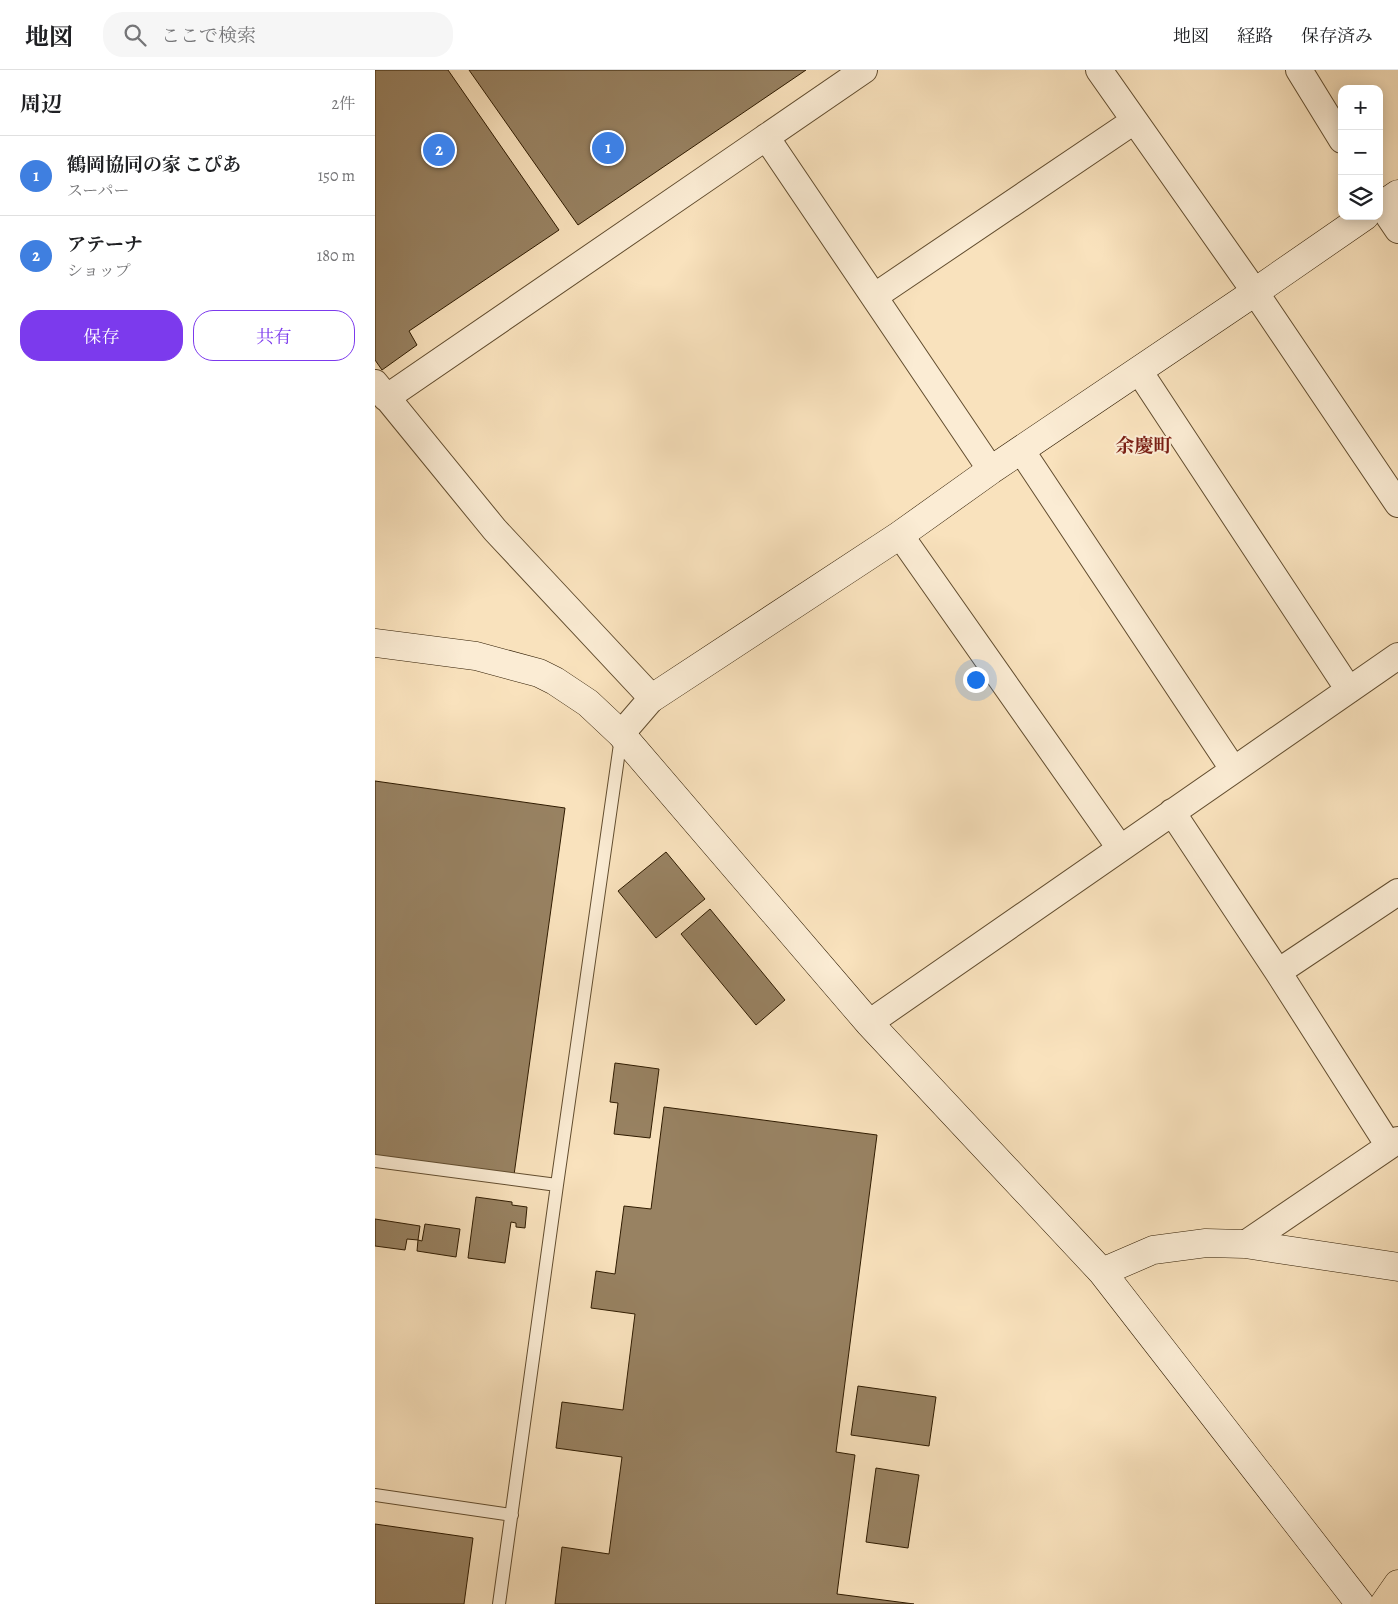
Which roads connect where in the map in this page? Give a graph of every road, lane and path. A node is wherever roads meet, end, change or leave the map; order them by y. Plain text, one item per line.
1 (864, 70) edge
2 (1099, 70) edge
3 (1299, 70) edge
4 (1134, 121) junction
5 (1338, 133) edge
6 (766, 137) junction
7 (1383, 208) edge
8 (1359, 220) edge
9 (1398, 230) edge
10 (1255, 292) junction
11 (875, 296) junction
12 (1139, 371) junction
13 (381, 391) edge
14 (1021, 450) junction
15 (991, 470) junction
16 (1398, 504) edge
17 (900, 535) junction
18 (375, 643) edge
19 (1398, 656) edge
20 (1349, 690) junction
21 (652, 698) junction
22 (621, 734) junction
23 (1233, 770) junction
24 (1172, 812) junction
25 (1120, 848) junction
26 (1398, 892) edge
27 (1278, 972) junction
28 (869, 1022) junction
29 (1393, 1143) edge
30 (375, 1161) edge
31 (557, 1184) junction
32 (1245, 1244) junction
33 (1398, 1267) edge
34 (1102, 1272) junction
35 (375, 1495) edge
36 (512, 1515) junction
37 (1398, 1584) edge
38 (499, 1604) edge
39 (1360, 1604) edge
40 (1384, 1604) edge

1 - 6 street
2 - 4 street
3 - 5 street
4 - 10 street
4 - 11 street
6 - 11 street
6 - 13 street
7 - 9 street
8 - 10 street
10 - 12 street
10 - 16 street
11 - 15 street
12 - 14 street
12 - 20 street
13 - 21 street
14 - 15 street
14 - 23 street
15 - 17 street
17 - 21 street
17 - 25 street
18 - 22 street
19 - 20 street
20 - 23 street
21 - 22 street
22 - 28 street
22 - 31 lane
23 - 24 street
24 - 25 street
24 - 27 street
25 - 28 street
26 - 27 street
27 - 29 street
28 - 34 street
29 - 32 street
30 - 31 lane
31 - 36 lane
32 - 33 street
32 - 34 street
34 - 39 street
35 - 36 lane
36 - 38 lane
37 - 40 highway

